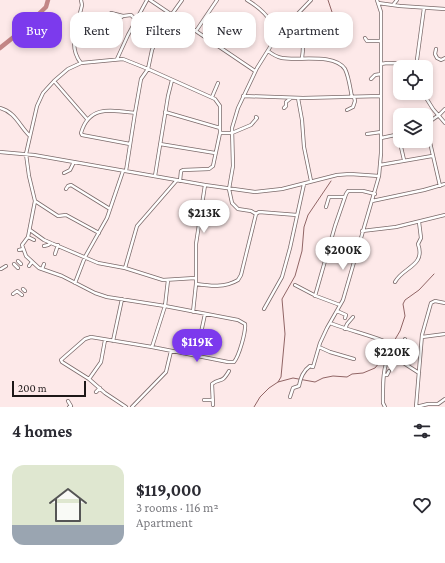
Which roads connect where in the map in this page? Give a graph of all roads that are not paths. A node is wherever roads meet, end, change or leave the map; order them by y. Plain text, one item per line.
1 (81, 0) edge
2 (147, 0) edge
3 (150, 0) edge
4 (182, 0) edge
5 (218, 0) edge
6 (247, 0) edge
7 (311, 0) edge
8 (397, 0) edge
9 (378, 1) edge
10 (392, 5) junction
11 (424, 8) junction
12 (445, 9) edge
13 (140, 12) edge
14 (169, 12) edge
15 (173, 12) edge
16 (299, 12) edge
17 (264, 14) edge
18 (123, 16) edge
19 (131, 16) edge
20 (131, 30) edge
21 (196, 31) joint
22 (365, 38) dead end
23 (381, 41) junction
24 (153, 48) edge
25 (270, 48) edge
26 (303, 48) edge
27 (436, 49) dead end
28 (268, 51) junction
29 (302, 58) junction
30 (445, 58) edge
31 (117, 59) junction
32 (417, 60) edge
33 (82, 62) junction
34 (393, 63) edge
35 (381, 64) junction
36 (148, 69) junction
37 (255, 71) junction
38 (381, 74) junction
39 (371, 79) dead end
40 (172, 80) junction
41 (54, 81) junction
42 (218, 83) dead end
43 (243, 96) junction
44 (381, 96) junction
45 (212, 97) junction
46 (353, 97) junction
47 (291, 98) junction
48 (298, 98) junction
49 (427, 100) edge
50 (0, 108) edge
51 (284, 108) dead end
52 (445, 109) edge
53 (346, 110) dead end
54 (165, 112) junction
55 (134, 113) junction
56 (439, 115) junction
57 (256, 117) dead end
58 (87, 119) junction
59 (433, 120) edge
60 (445, 123) edge
61 (220, 128) junction
62 (381, 132) junction
63 (220, 133) junction
64 (232, 133) junction
65 (367, 134) dead end
66 (393, 135) edge
67 (29, 136) junction
68 (381, 138) junction
69 (130, 144) junction
70 (160, 144) junction
71 (402, 148) edge
72 (430, 148) edge
73 (0, 152) edge
74 (216, 153) junction
75 (26, 154) junction
76 (432, 156) junction
77 (404, 160) junction
78 (74, 162) junction
79 (380, 165) junction
80 (124, 171) junction
81 (64, 173) dead end
82 (155, 176) junction
83 (379, 176) junction
84 (179, 180) junction
85 (311, 181) junction
86 (304, 184) junction
87 (445, 184) edge
88 (205, 185) junction
89 (440, 186) junction
90 (445, 188) edge
91 (66, 189) dead end
92 (229, 189) junction
93 (375, 192) junction
94 (345, 197) junction
95 (382, 198) junction
96 (35, 201) junction
97 (372, 201) junction
98 (326, 207) dead end
99 (110, 209) junction
100 (256, 214) junction
101 (297, 215) junction
102 (445, 215) edge
103 (419, 222) junction
104 (30, 230) junction
105 (362, 232) junction
106 (99, 233) junction
107 (28, 237) junction
108 (34, 240) dead end
109 (51, 243) junction
110 (58, 245) junction
111 (44, 246) dead end
112 (23, 249) junction
113 (19, 250) dead end
114 (55, 254) dead end
115 (85, 257) junction
116 (18, 261) dead end
117 (32, 262) junction
118 (14, 264) dead end
119 (20, 264) dead end
120 (44, 264) dead end
121 (7, 266) dead end
122 (29, 266) dead end
123 (18, 268) dead end
124 (125, 268) junction
125 (1, 269) edge
126 (42, 269) junction
127 (195, 278) junction
128 (168, 280) junction
129 (395, 282) dead end
130 (75, 283) junction
131 (196, 284) junction
132 (296, 285) dead end
133 (13, 294) dead end
134 (22, 295) dead end
135 (315, 296) junction
136 (122, 299) junction
137 (445, 303) edge
138 (340, 305) junction
139 (164, 306) junction
140 (264, 309) dead end
141 (337, 311) junction
142 (193, 312) junction
143 (205, 314) junction
144 (354, 317) dead end
145 (345, 318) dead end
146 (330, 323) junction
147 (346, 329) junction
148 (445, 334) edge
149 (422, 337) junction
150 (405, 339) dead end
151 (105, 340) junction
152 (113, 341) junction
153 (152, 347) junction
154 (387, 347) dead end
155 (319, 348) junction
156 (171, 351) junction
157 (196, 356) junction
158 (395, 358) junction
159 (354, 359) dead end
160 (229, 371) dead end
161 (389, 371) dead end
162 (419, 373) junction
163 (384, 375) junction
164 (89, 379) junction
165 (100, 388) junction
166 (96, 392) dead end
167 (290, 397) dead end
168 (204, 400) dead end
169 (213, 400) junction
170 (444, 400) edge
171 (68, 401) dead end
172 (213, 405) dead end
173 (427, 406) edge
174 (70, 407) edge
175 (126, 407) edge
176 (132, 407) edge
177 (385, 407) edge
178 (415, 407) edge

1 - 33 street
2 - 13 street
3 - 14 street
4 - 15 street
5 - 21 street
6 - 17 street
7 - 16 street
8 - 10 street
9 - 10 street
9 - 23 street
10 - 11 street
11 - 12 street
11 - 32 street
18 - 19 street
20 - 31 street
21 - 37 street
22 - 23 street
23 - 35 street
24 - 36 street
25 - 28 street
26 - 29 street
27 - 30 street
28 - 29 street
28 - 37 street
29 - 46 street
31 - 33 street
31 - 36 street
33 - 41 street
34 - 35 street
35 - 38 street
36 - 40 street
36 - 55 street
37 - 43 street
38 - 39 street
38 - 44 street
40 - 45 street
40 - 54 street
41 - 58 street
41 - 67 street
42 - 45 street
43 - 47 street
43 - 64 street
44 - 46 street
44 - 62 street
45 - 61 street
46 - 48 street
46 - 53 street
47 - 48 street
47 - 51 street
48 - 85 street
49 - 56 street
50 - 67 street
52 - 56 street
54 - 61 street
54 - 70 street
55 - 58 street
55 - 69 street
56 - 59 street
56 - 60 street
57 - 64 street
58 - 69 street
61 - 63 street
62 - 65 street
62 - 68 street
63 - 64 street
63 - 74 street
64 - 92 street
66 - 68 street
67 - 75 street
68 - 79 street
69 - 80 street
70 - 74 street
70 - 82 street
71 - 77 street
72 - 76 street
73 - 75 street
74 - 84 street
75 - 78 street
75 - 96 street
76 - 77 street
76 - 89 street
77 - 79 street
78 - 80 street
78 - 81 street
79 - 83 street
80 - 82 street
80 - 99 street
82 - 84 street
83 - 85 street
83 - 93 street
84 - 88 street
84 - 124 street
85 - 86 street
86 - 92 street
86 - 101 street
87 - 89 street
88 - 92 street
88 - 127 street
89 - 90 street
89 - 95 street
91 - 99 street
92 - 100 street
93 - 94 street
93 - 95 street
93 - 97 street
94 - 98 street
94 - 135 street
95 - 97 street
96 - 104 street
96 - 106 street
97 - 105 street
99 - 106 street
100 - 101 street
100 - 131 street
101 - 140 street
102 - 103 street
103 - 105 street
103 - 129 street
104 - 107 street
104 - 109 street
105 - 138 street
106 - 115 street
107 - 108 street
107 - 112 street
109 - 110 street
109 - 111 street
110 - 114 street
110 - 115 street
112 - 113 street
112 - 117 street
115 - 124 street
115 - 130 street
116 - 119 street
117 - 122 street
117 - 126 street
118 - 123 street
120 - 126 street
121 - 125 street
124 - 128 street
126 - 130 street
127 - 128 street
127 - 131 street
128 - 139 street
130 - 136 street
131 - 142 street
132 - 135 street
133 - 134 street
135 - 138 street
136 - 139 street
136 - 152 street
137 - 149 street
138 - 141 street
139 - 142 street
139 - 153 street
141 - 145 street
141 - 146 street
142 - 143 street
143 - 157 street
143 - 157 street
144 - 147 street
146 - 147 street
146 - 155 street
147 - 154 street
148 - 149 street
149 - 162 street
150 - 158 street
151 - 152 street
151 - 164 street
151 - 164 street
152 - 153 street
153 - 156 street
155 - 159 street
155 - 167 street
156 - 157 street
156 - 176 street
158 - 162 street
158 - 163 street
160 - 169 street
161 - 163 street
162 - 178 street
163 - 177 street
164 - 165 street
165 - 166 street
165 - 175 street
168 - 169 street
169 - 172 street
170 - 173 street
171 - 174 street
173 - 178 street

